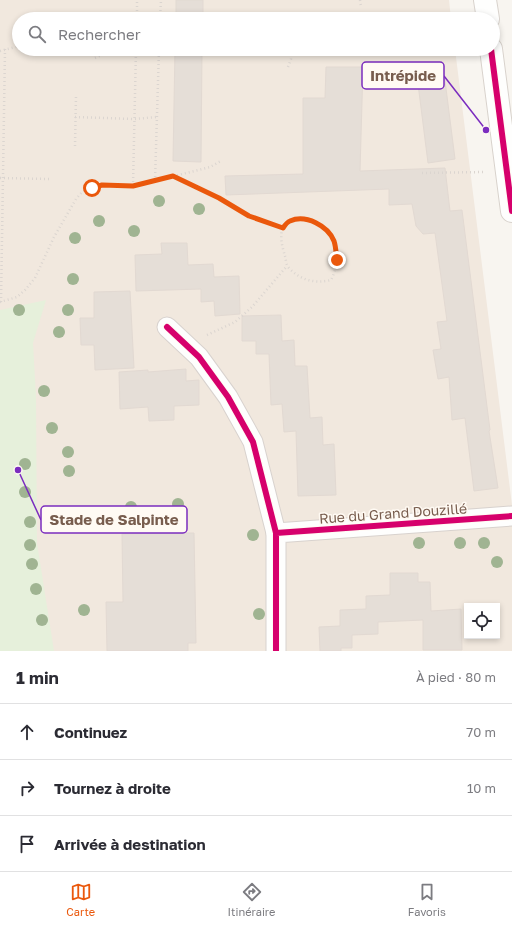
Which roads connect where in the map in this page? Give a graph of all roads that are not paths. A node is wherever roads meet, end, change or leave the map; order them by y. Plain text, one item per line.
1 (485, 0) edge
2 (487, 12) edge
3 (492, 56) edge
4 (512, 211) edge
5 (167, 327) dead end
6 (512, 516) edge
7 (276, 533) junction
8 (276, 651) edge

1 - 2 street
3 - 4 street
5 - 7 street
6 - 7 street, Rue du Grand Douzillé
7 - 8 street

